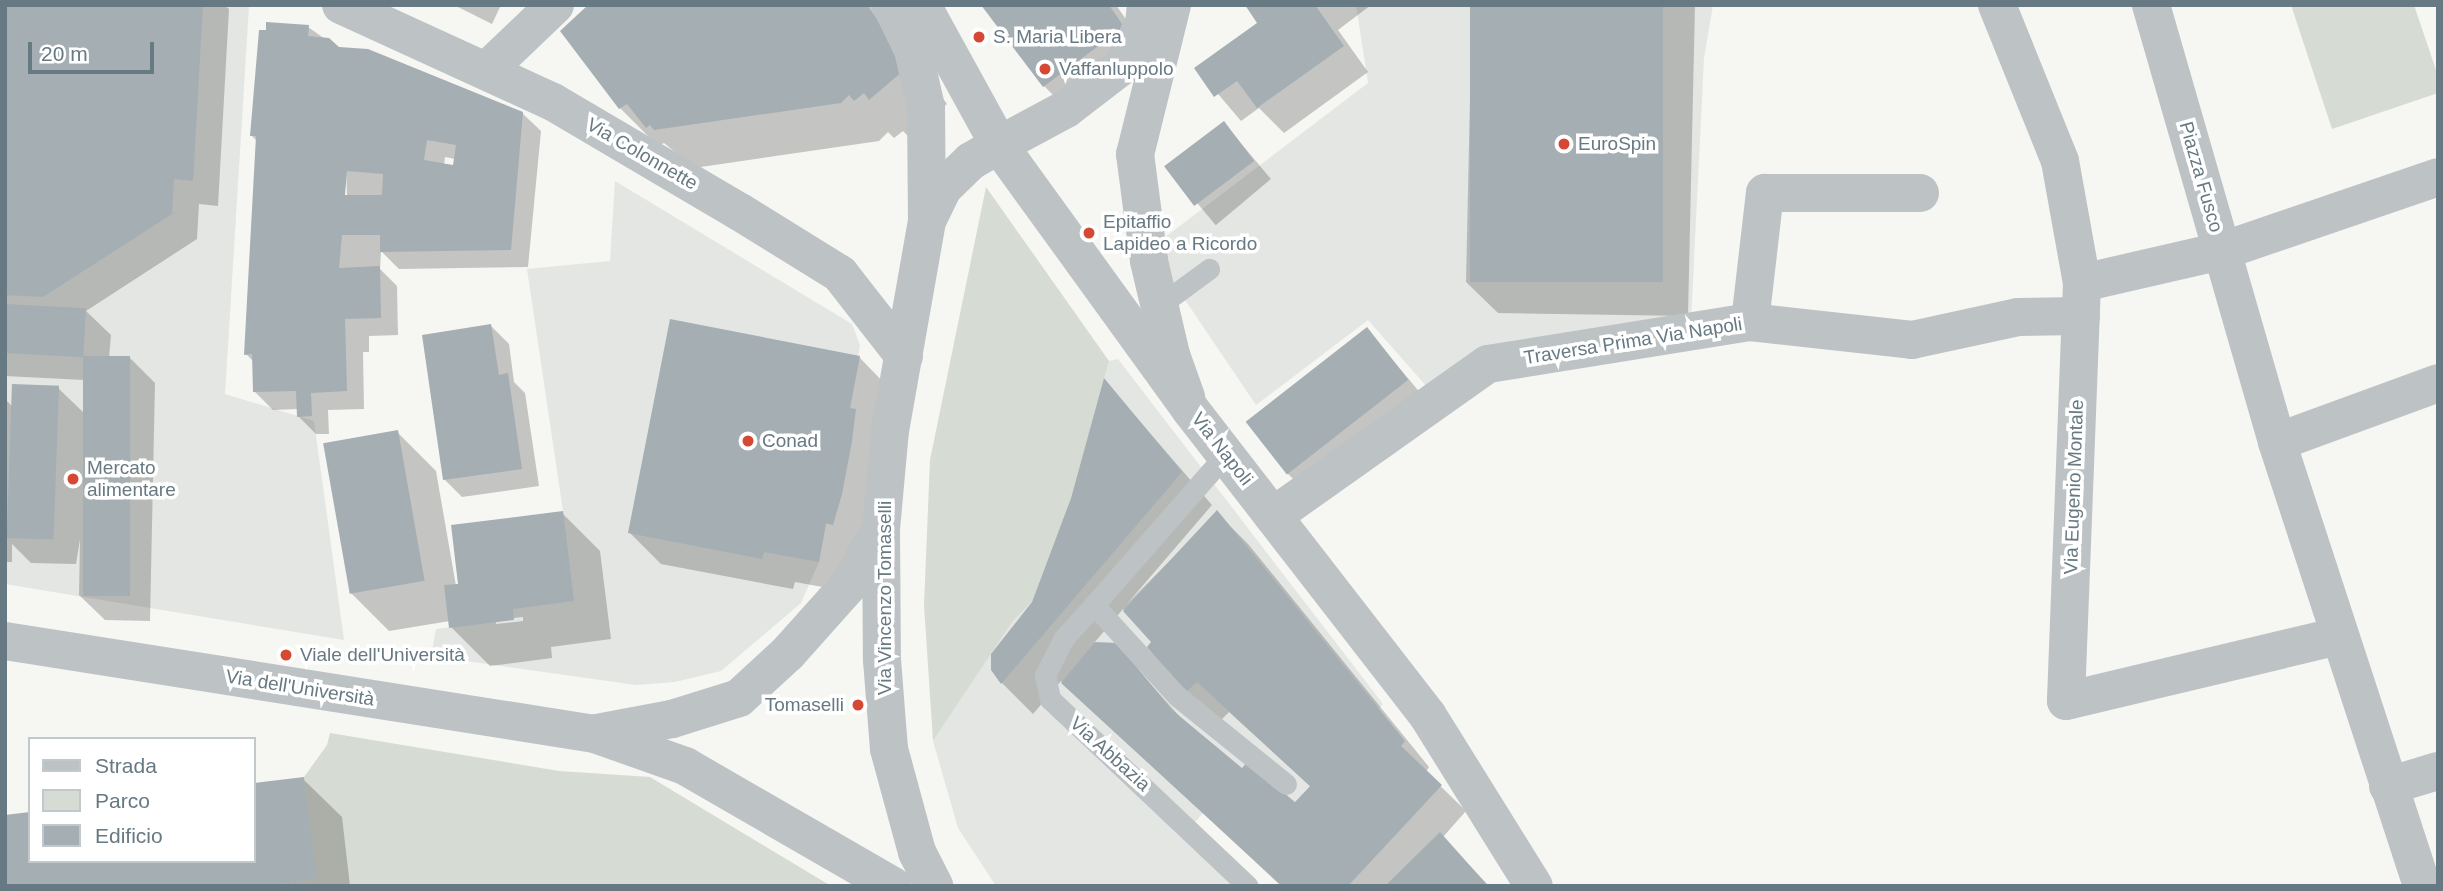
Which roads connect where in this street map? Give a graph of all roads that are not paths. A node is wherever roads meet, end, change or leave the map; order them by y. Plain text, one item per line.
1 (341, 5) edge
2 (555, 5) edge
3 (891, 5) edge
4 (922, 5) edge
5 (1146, 5) edge
6 (1171, 5) edge
7 (1997, 5) edge
8 (2151, 5) edge
9 (487, 70) junction
10 (999, 145) junction
11 (2438, 177) edge
12 (1920, 193) dead end
13 (927, 221) junction
14 (2222, 251) junction
15 (1209, 268) dead end
16 (2081, 299) junction
17 (1160, 305) junction
18 (1750, 322) junction
19 (904, 356) junction
20 (2438, 383) edge
21 (1190, 409) junction
22 (2277, 442) junction
23 (1226, 454) junction
24 (1273, 516) junction
25 (881, 529) junction
26 (1094, 605) junction
27 (2339, 636) junction
28 (5, 641) edge
29 (595, 734) junction
30 (2438, 771) edge
31 (1286, 784) dead end
32 (2388, 786) junction
33 (894, 886) edge
34 (934, 886) edge
35 (1248, 886) edge
36 (1534, 886) edge
37 (2422, 886) edge

1 - 9 street, Via Colonnette
2 - 9 street
3 - 13 street
4 - 10 street, Via Napoli
5 - 10 street
6 - 17 street
7 - 16 street, Via Eugenio Montale
8 - 14 street, Piazza Fusco
9 - 19 street, Via Colonnette
10 - 13 street
10 - 21 street, Via Napoli
11 - 14 street, Piazza Fusco
12 - 18 street
13 - 19 street, Via Vincenzo Tomaselli
14 - 16 street, Traversa Prima Via Napoli
14 - 22 street
15 - 17 lane
16 - 18 street, Traversa Prima Via Napoli
16 - 27 street, Via Eugenio Montale
17 - 21 street
18 - 24 street, Traversa Prima Via Napoli
19 - 25 street, Via Vincenzo Tomaselli
20 - 22 street
21 - 23 street, Via Napoli
22 - 27 street
23 - 24 street, Via Napoli
23 - 26 lane, Via Abbazia
24 - 36 street, Via Napoli
25 - 29 street, Via dell'Università
25 - 34 street, Via Vincenzo Tomaselli
26 - 31 lane
26 - 35 lane, Via Abbazia
27 - 32 street
28 - 29 street, Via dell'Università
29 - 33 street, Via dell'Università
30 - 32 street
32 - 37 street

